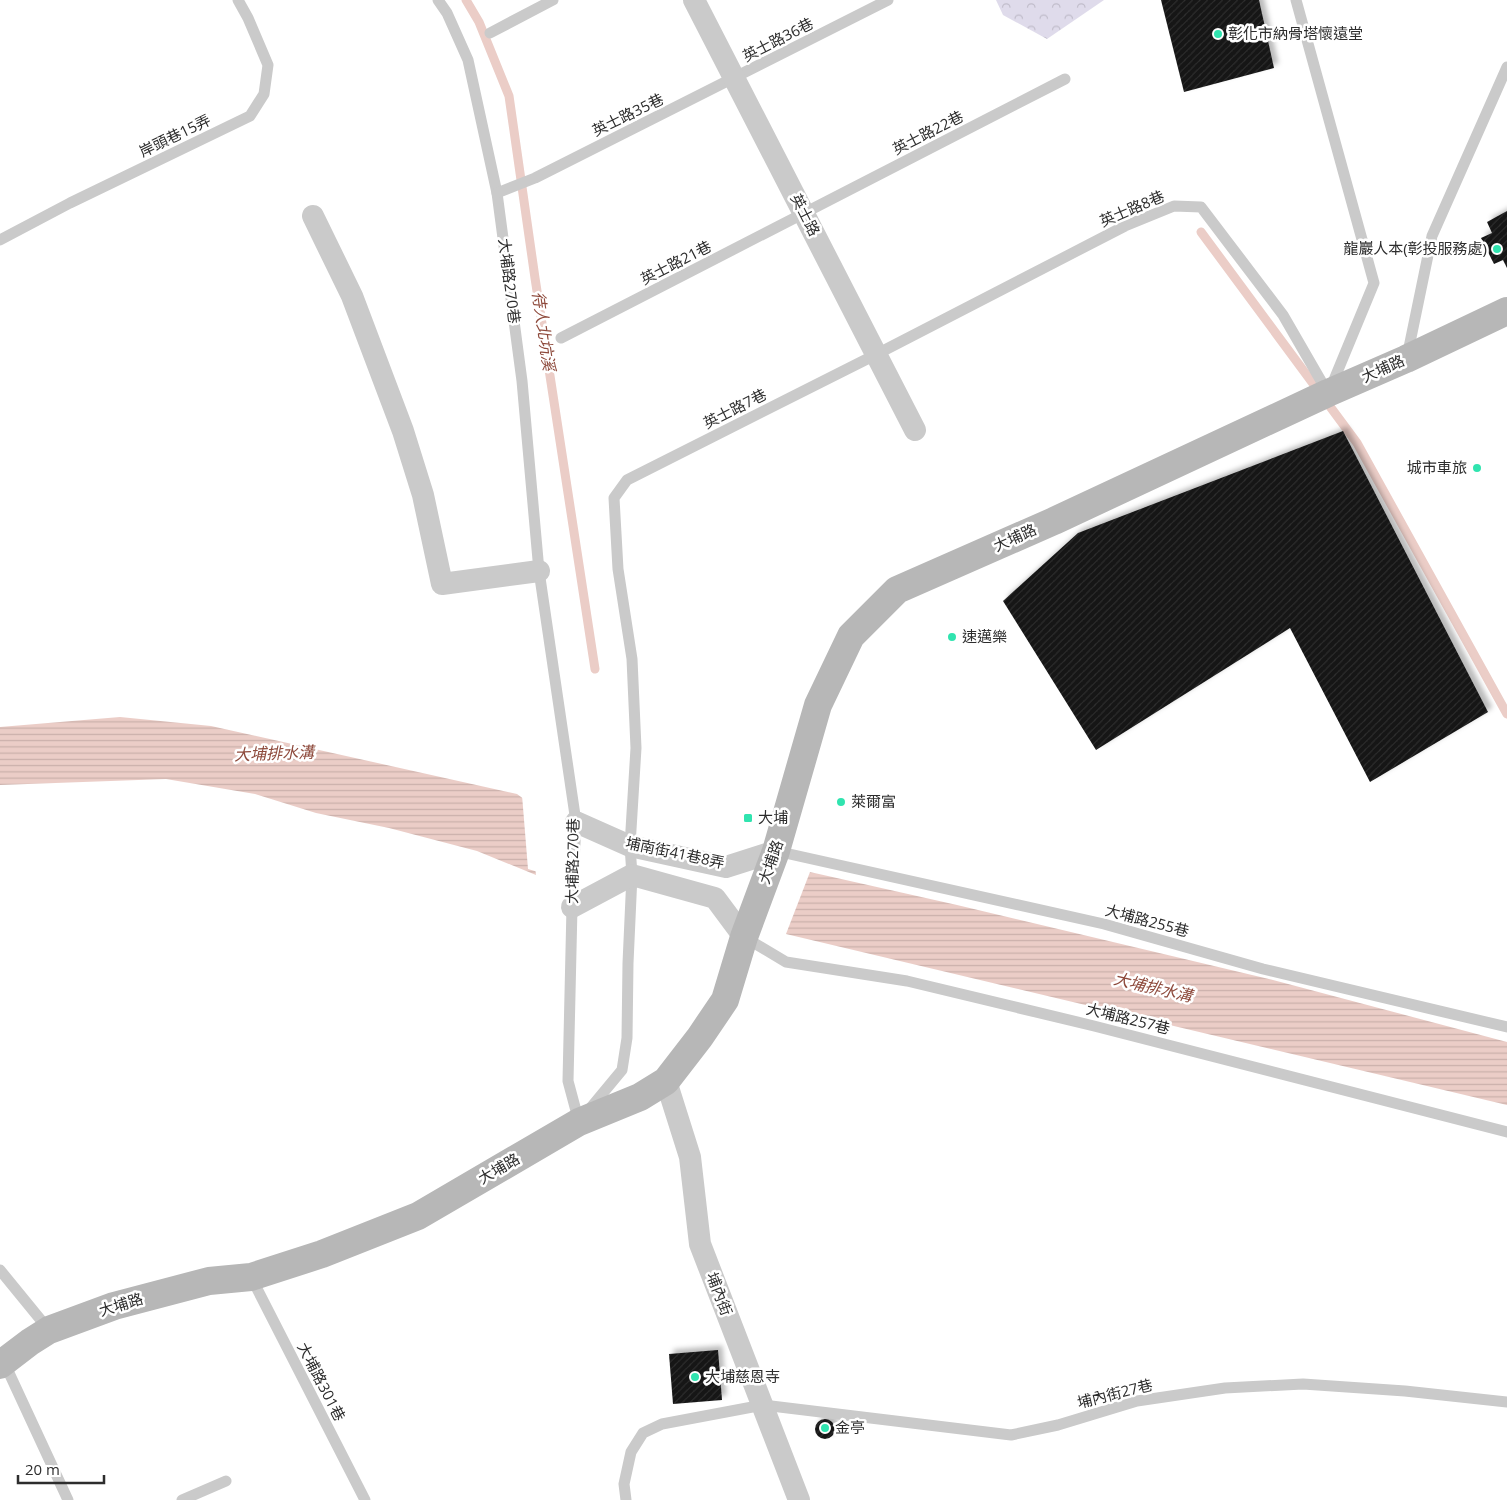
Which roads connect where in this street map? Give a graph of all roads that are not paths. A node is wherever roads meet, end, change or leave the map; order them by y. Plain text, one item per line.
1 (238, 0) edge
2 (438, 0) edge
3 (553, 0) edge
4 (694, 0) edge
5 (888, 0) edge
6 (1296, 0) edge
7 (490, 32) dead end
8 (1507, 67) edge
9 (735, 78) junction
10 (1065, 79) dead end
11 (498, 193) junction
12 (804, 214) junction
13 (313, 216) dead end
14 (0, 240) edge
15 (1507, 311) edge
16 (561, 338) dead end
17 (877, 354) junction
18 (1406, 359) junction
19 (1328, 393) junction
20 (915, 430) dead end
21 (540, 571) junction
22 (576, 822) junction
23 (630, 846) junction
24 (776, 851) junction
25 (632, 875) junction
26 (572, 907) junction
27 (744, 937) junction
28 (1507, 1027) edge
29 (666, 1081) junction
30 (579, 1122) junction
31 (1507, 1132) edge
32 (0, 1270) edge
33 (251, 1277) junction
34 (49, 1330) junction
35 (2, 1364) edge
36 (1507, 1402) edge
37 (763, 1405) junction
38 (226, 1480) dead end
39 (68, 1500) edge
40 (182, 1500) edge
41 (365, 1500) edge
42 (626, 1500) edge
43 (799, 1500) edge

1 - 14 lane, 岸頭巷15弄
2 - 11 lane, 大埔路270巷
3 - 7 lane
4 - 9 street, 英士路
5 - 9 lane, 英士路36巷
6 - 19 lane
8 - 18 lane
9 - 11 lane, 英士路35巷
9 - 12 street, 英士路
10 - 12 lane, 英士路22巷
11 - 21 lane, 大埔路270巷
12 - 16 lane, 英士路21巷
12 - 17 street, 英士路
13 - 21 street
15 - 18 main road, 大埔路
17 - 19 lane, 英士路8巷
17 - 20 street, 英士路
17 - 23 lane, 英士路7巷
18 - 19 main road, 大埔路
19 - 24 main road, 大埔路
21 - 22 lane, 大埔路270巷
22 - 23 street, 埔南街41巷8弄
22 - 26 lane, 大埔路270巷
23 - 24 street, 埔南街41巷8弄
23 - 25 lane
24 - 27 main road, 大埔路
24 - 28 lane, 大埔路255巷
25 - 26 street
25 - 27 street
25 - 30 lane
26 - 30 lane, 大埔路270巷
27 - 29 main road, 大埔路
27 - 31 lane, 大埔路257巷
29 - 30 main road, 大埔路
29 - 37 street, 埔內街
30 - 33 main road, 大埔路
32 - 34 lane
33 - 34 main road, 大埔路
33 - 41 lane, 大埔路301巷
34 - 35 main road, 大埔路
35 - 39 lane
36 - 37 lane, 埔內街27巷
37 - 42 lane, 埔內街27巷
37 - 43 street, 埔內街
38 - 40 lane

